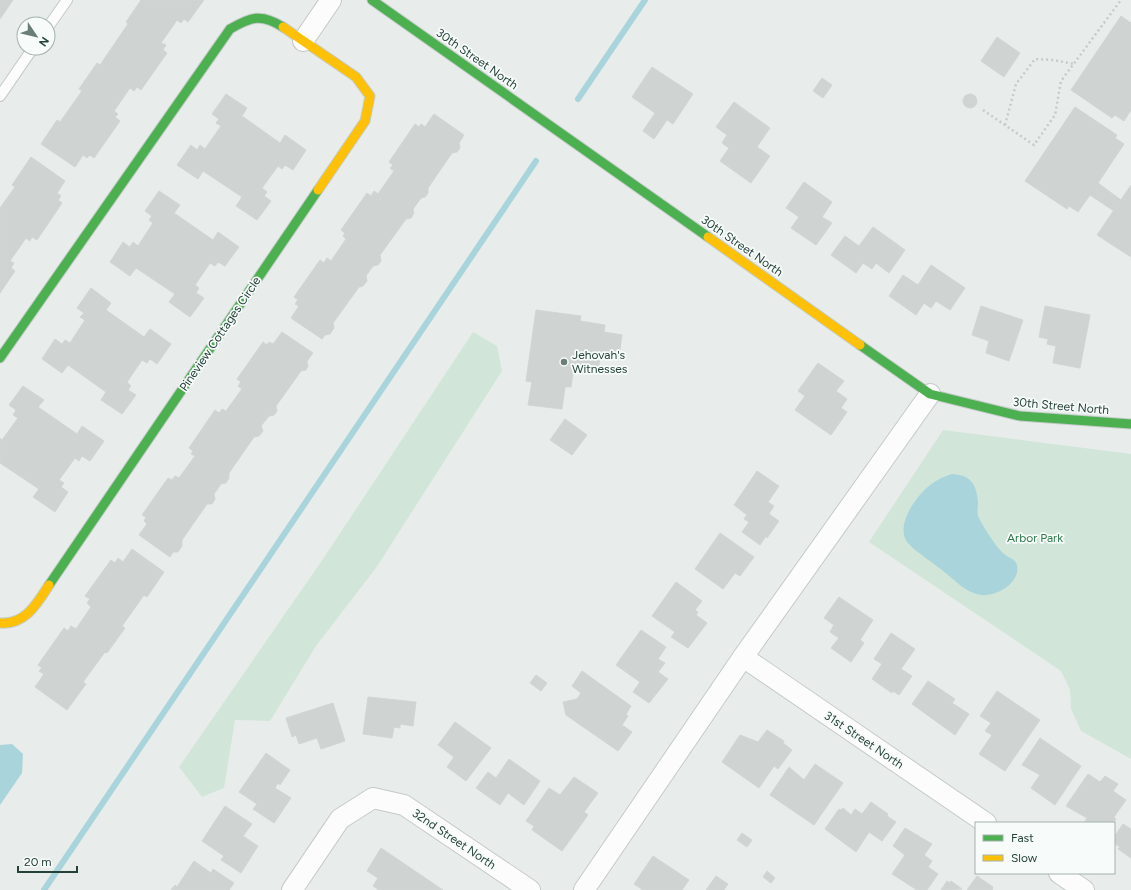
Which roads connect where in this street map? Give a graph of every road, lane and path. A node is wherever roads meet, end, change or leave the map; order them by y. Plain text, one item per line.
1 (67, 0) edge
2 (331, 0) edge
3 (372, 0) edge
4 (1121, 0) edge
5 (56, 16) edge
6 (303, 41) junction
7 (28, 56) edge
8 (1074, 64) junction
9 (0, 96) edge
10 (983, 110) dead end
11 (1005, 124) junction
12 (0, 358) edge
13 (930, 394) junction
14 (1131, 424) edge
15 (0, 623) edge
16 (743, 658) junction
17 (985, 822) edge
18 (1061, 874) edge
19 (292, 890) edge
20 (530, 890) edge
21 (584, 890) edge
22 (1084, 890) edge

1 - 5 lane
2 - 6 street
3 - 13 street, 30th Street North
4 - 8 path
6 - 12 street, Pineview Cottages Circle
6 - 15 street, Pineview Cottages Circle
7 - 9 lane
8 - 11 path
8 - 11 path
10 - 11 path
13 - 14 street, 30th Street North
13 - 16 street
16 - 17 street, 31st Street North
16 - 21 street
18 - 22 street
19 - 20 street, 32nd Street North

